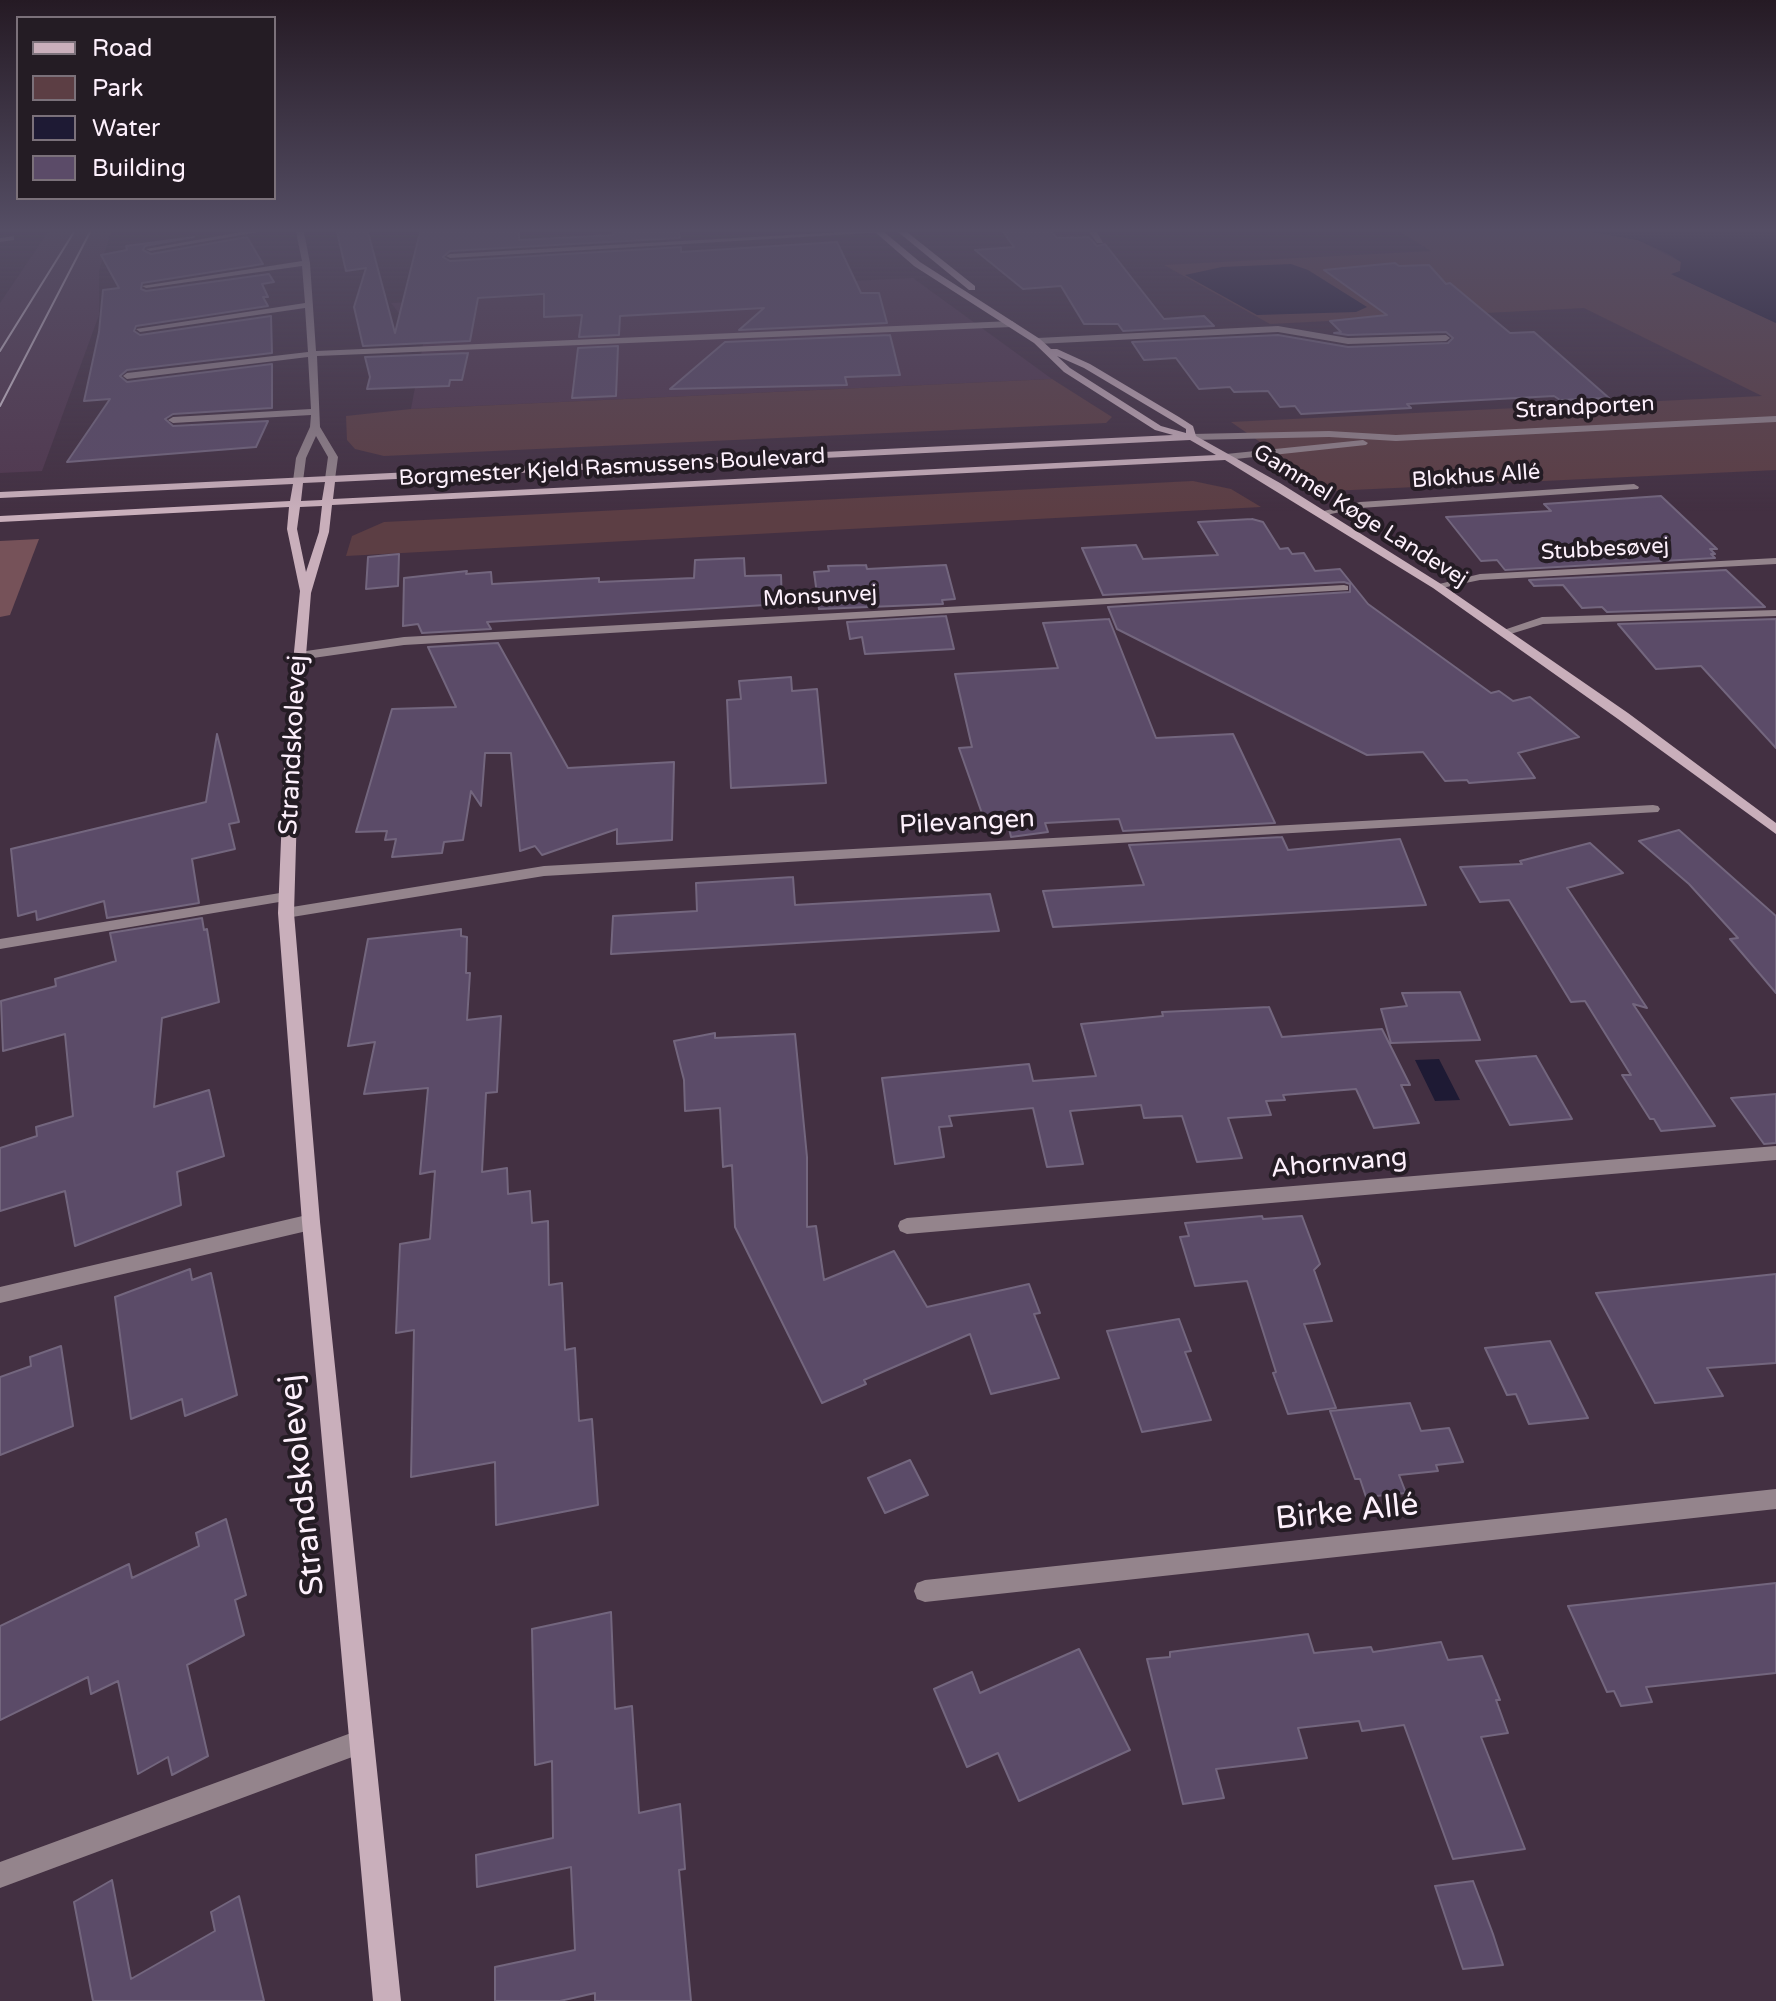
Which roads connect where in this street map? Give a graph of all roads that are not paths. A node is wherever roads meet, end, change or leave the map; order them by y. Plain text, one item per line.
1 (166, 325) edge
2 (311, 325) edge
3 (980, 325) edge
4 (1014, 325) edge
5 (140, 329) dead end
6 (1446, 338) dead end
7 (1037, 341) junction
8 (1046, 348) junction
9 (313, 354) junction
10 (127, 376) dead end
11 (316, 412) junction
12 (1776, 419) edge
13 (173, 420) dead end
14 (315, 427) junction
15 (1192, 437) junction
16 (1396, 438) junction
17 (1226, 457) junction
18 (330, 479) junction
19 (298, 481) junction
20 (1634, 487) dead end
21 (0, 495) edge
22 (328, 503) junction
23 (295, 505) junction
24 (1321, 513) junction
25 (0, 519) edge
26 (1776, 561) edge
27 (1437, 586) junction
28 (1344, 588) dead end
29 (305, 593) junction
30 (1776, 613) edge
31 (1504, 632) junction
32 (299, 656) junction
33 (1653, 809) dead end
34 (1776, 830) edge
35 (286, 905) junction
36 (0, 944) edge
37 (1776, 1153) edge
38 (311, 1222) junction
39 (907, 1226) dead end
40 (0, 1295) edge
41 (1776, 1499) edge
42 (925, 1591) dead end
43 (362, 1741) junction
44 (0, 1875) edge
45 (387, 2001) edge

1 - 5 street
2 - 9 street, Strandskolevej
3 - 9 street
4 - 7 street, Gammel Køge Landevej
6 - 7 street
7 - 8 street, Gammel Køge Landevej
8 - 15 street, Gammel Køge Landevej
8 - 15 street, Gammel Køge Landevej
9 - 10 street
9 - 11 street, Strandskolevej
11 - 13 street
11 - 14 street, Strandskolevej
12 - 16 street, Strandporten
14 - 18 street, Strandskolevej
14 - 19 street, Strandskolevej
15 - 16 street, Strandporten
15 - 17 street, Gammel Køge Landevej
15 - 18 street, Borgmester Kjeld Rasmussens Boulevard
16 - 17 street, Strandporten
17 - 22 street, Borgmester Kjeld Rasmussens Boulevard
17 - 24 street, Gammel Køge Landevej
18 - 19 street, Borgmester Kjeld Rasmussens Boulevard
18 - 22 street, Strandskolevej
19 - 21 street, Borgmester Kjeld Rasmussens Boulevard
19 - 23 street, Strandskolevej
20 - 24 street, Blokhus Allé
22 - 23 street, Borgmester Kjeld Rasmussens Boulevard
22 - 29 street, Strandskolevej
23 - 25 street, Borgmester Kjeld Rasmussens Boulevard
23 - 29 street, Strandskolevej
24 - 27 street, Gammel Køge Landevej
26 - 27 street, Stubbesøvej
27 - 31 street, Gammel Køge Landevej
28 - 32 street, Monsunvej
29 - 32 street, Strandskolevej
30 - 31 street
31 - 34 street, Gammel Køge Landevej
32 - 35 street, Strandskolevej
33 - 35 street, Pilevangen
35 - 36 street
35 - 38 street, Strandskolevej
37 - 39 street, Ahornvang
38 - 40 street
38 - 43 street, Strandskolevej
41 - 42 street, Birke Allé
43 - 44 street
43 - 45 street, Strandskolevej

